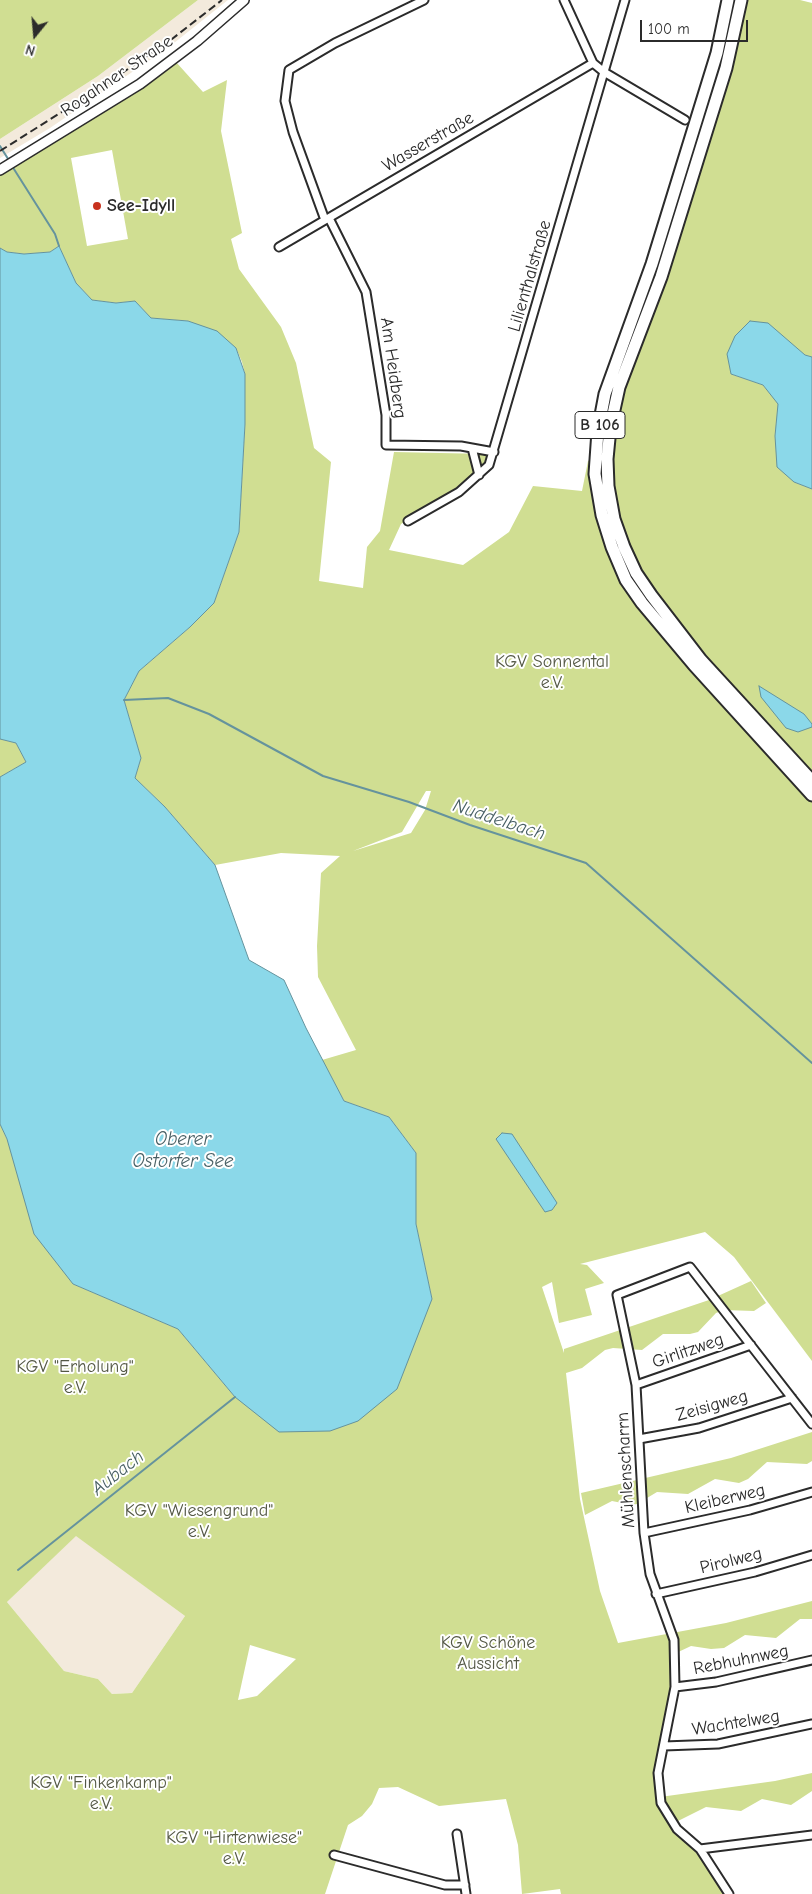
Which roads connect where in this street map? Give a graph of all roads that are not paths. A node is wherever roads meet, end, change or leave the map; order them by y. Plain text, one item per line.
1 (244, 0) edge
2 (424, 0) edge
3 (564, 0) edge
4 (625, 0) edge
5 (728, 0) edge
6 (741, 0) edge
7 (593, 63) junction
8 (604, 72) junction
9 (686, 120) dead end
10 (2, 169) edge
11 (327, 219) junction
12 (279, 247) dead end
13 (472, 448) junction
14 (494, 452) junction
15 (479, 475) junction
16 (408, 521) dead end
17 (812, 781) edge
18 (812, 794) edge
19 (750, 1345) junction
20 (636, 1385) junction
21 (792, 1398) junction
22 (812, 1424) edge
23 (639, 1440) junction
24 (812, 1492) edge
25 (644, 1533) junction
26 (812, 1555) edge
27 (656, 1594) junction
28 (812, 1660) edge
29 (675, 1687) junction
30 (812, 1724) edge
31 (664, 1746) junction
32 (456, 1834) dead end
33 (812, 1835) edge
34 (700, 1849) junction
35 (334, 1855) dead end
36 (465, 1885) junction
37 (466, 1894) edge
38 (729, 1894) edge

1 - 10 street, Rogahner Straße
2 - 11 street, Am Heidberg
3 - 7 street
4 - 8 street, Lilienthalstraße
5 - 18 highway, B 106
6 - 17 highway, B 106
7 - 8 street
7 - 11 street, Wasserstraße
8 - 9 street
8 - 14 street, Lilienthalstraße
11 - 12 street, Wasserstraße
11 - 13 street, Am Heidberg
13 - 14 street, Am Heidberg
13 - 15 street
14 - 15 street, Lilienthalstraße
15 - 16 street, Lilienthalstraße
19 - 20 street, Girlitzweg
19 - 20 street, Mühlenscharrn
19 - 21 street, Mühlenscharrn
20 - 23 street, Mühlenscharrn
21 - 22 street, Mühlenscharrn
21 - 23 street, Zeisigweg
23 - 25 street, Mühlenscharrn
24 - 25 street, Kleiberweg
25 - 27 street, Mühlenscharrn
26 - 27 street, Pirolweg
27 - 29 street, Mühlenscharrn
28 - 29 street, Rebhuhnweg
29 - 31 street, Mühlenscharrn
30 - 31 street, Wachtelweg
31 - 34 street, Mühlenscharrn
32 - 36 street
33 - 34 street
34 - 38 street, Mühlenscharrn
35 - 36 street
36 - 37 street

